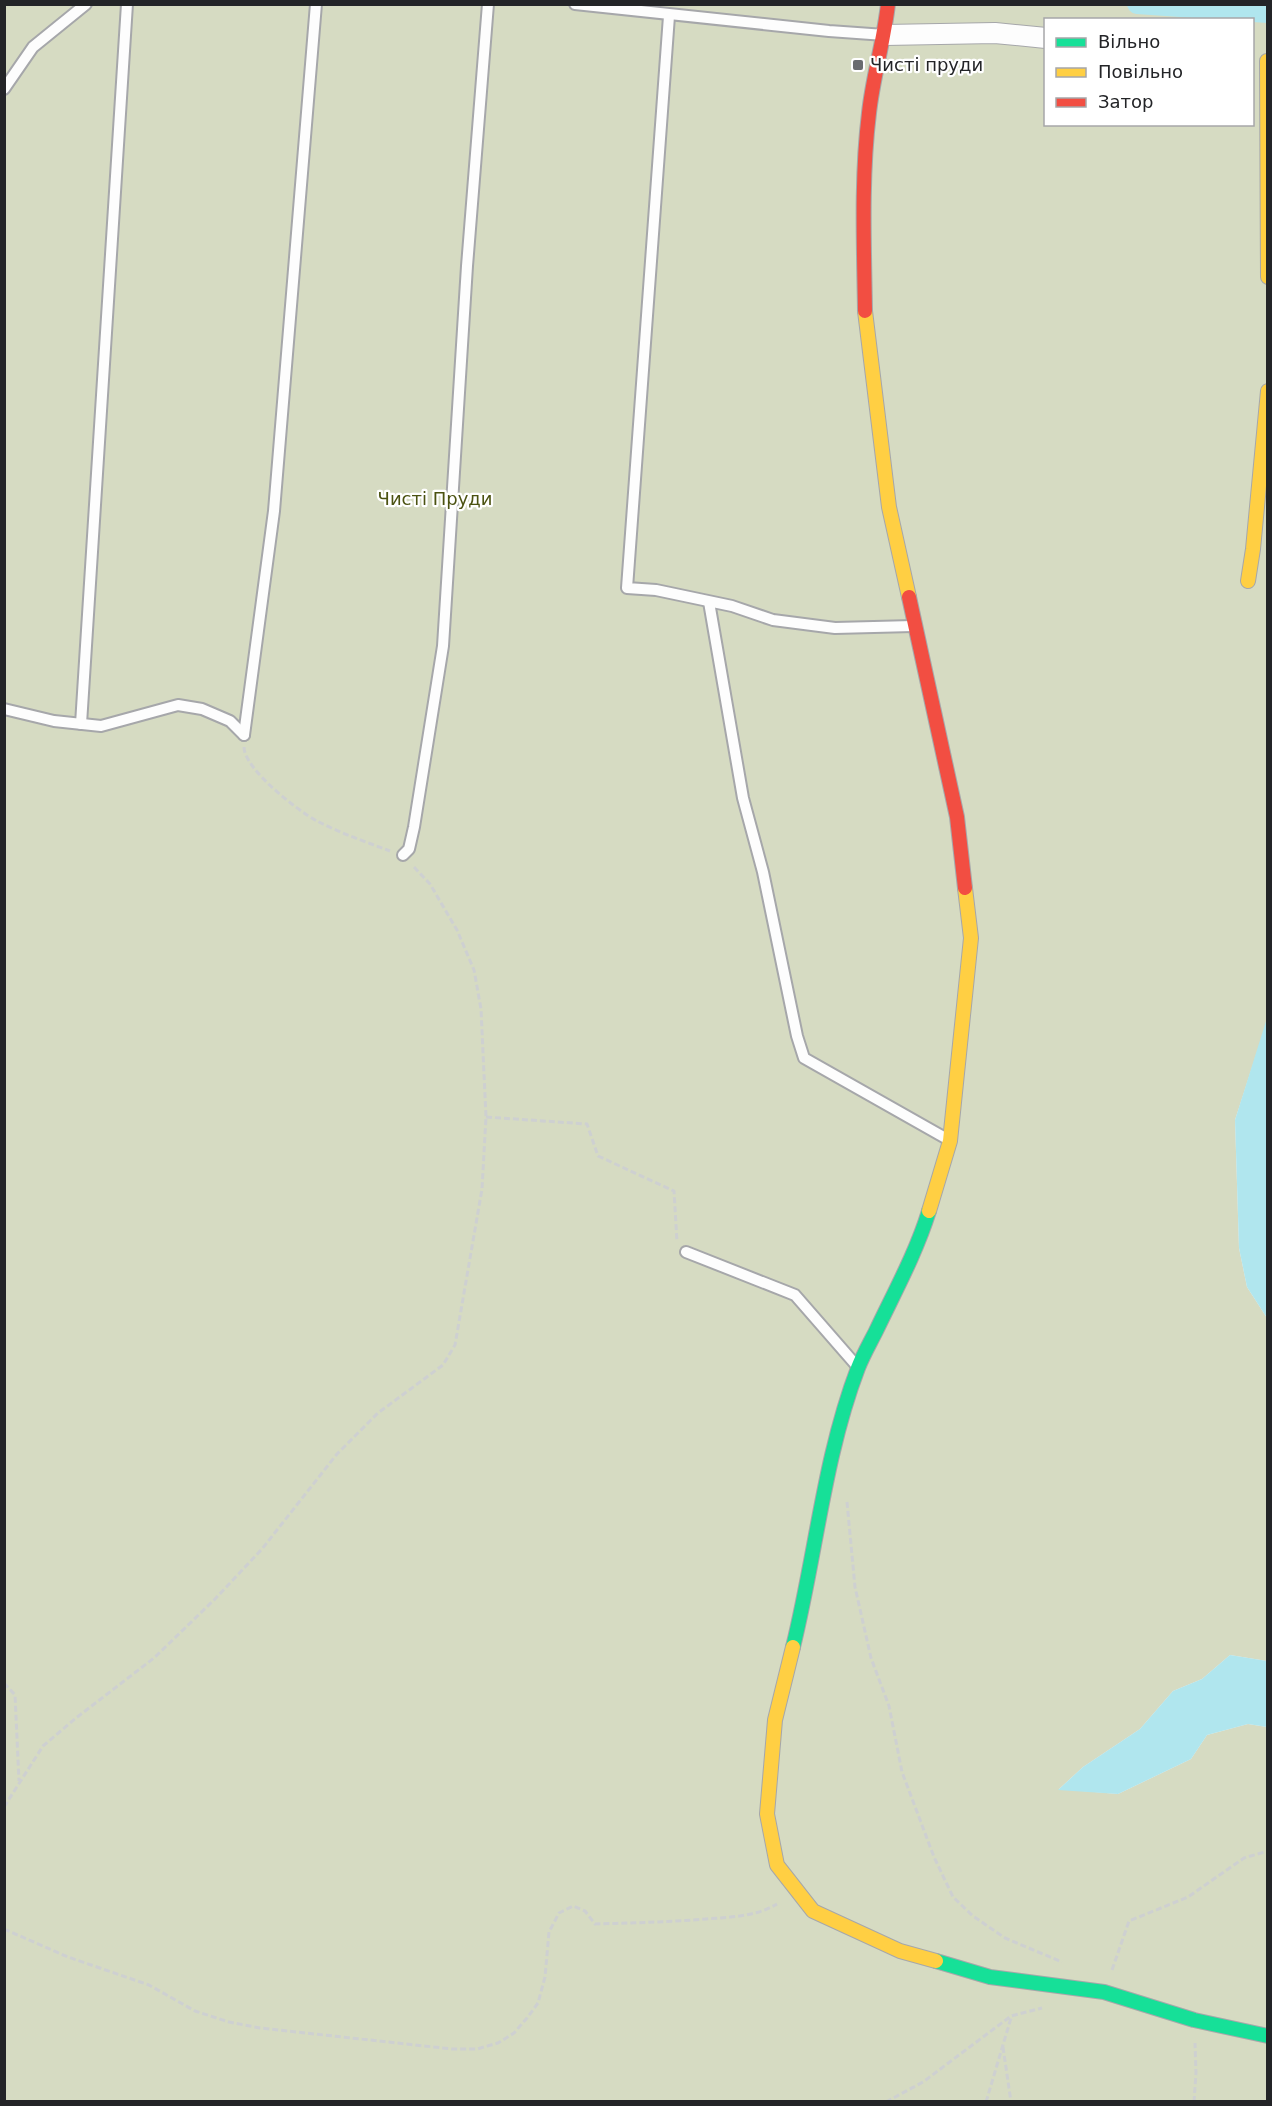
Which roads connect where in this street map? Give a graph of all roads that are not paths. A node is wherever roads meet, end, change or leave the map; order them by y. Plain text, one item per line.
1 (86, 4) edge
2 (128, 4) edge
3 (316, 4) edge
4 (488, 4) edge
5 (575, 4) edge
6 (888, 4) edge
7 (669, 16) junction
8 (885, 35) junction
9 (1044, 38) edge
10 (1267, 61) edge
11 (4, 89) edge
12 (1268, 277) edge
13 (1268, 391) edge
14 (1248, 581) dead end
15 (709, 602) junction
16 (916, 626) junction
17 (4, 709) edge
18 (81, 724) junction
19 (403, 855) road end
20 (950, 1141) junction
21 (687, 1252) road end
22 (858, 1367) junction
23 (1268, 2036) edge

1 - 11 lane
2 - 18 lane
3 - 18 lane
4 - 19 lane
5 - 7 lane
6 - 8 street
7 - 8 lane
7 - 15 lane
8 - 9 street
8 - 16 street
10 - 12 street
13 - 14 street
15 - 16 lane
15 - 20 lane
16 - 20 street
17 - 18 lane
20 - 22 street
21 - 22 lane
22 - 23 street

